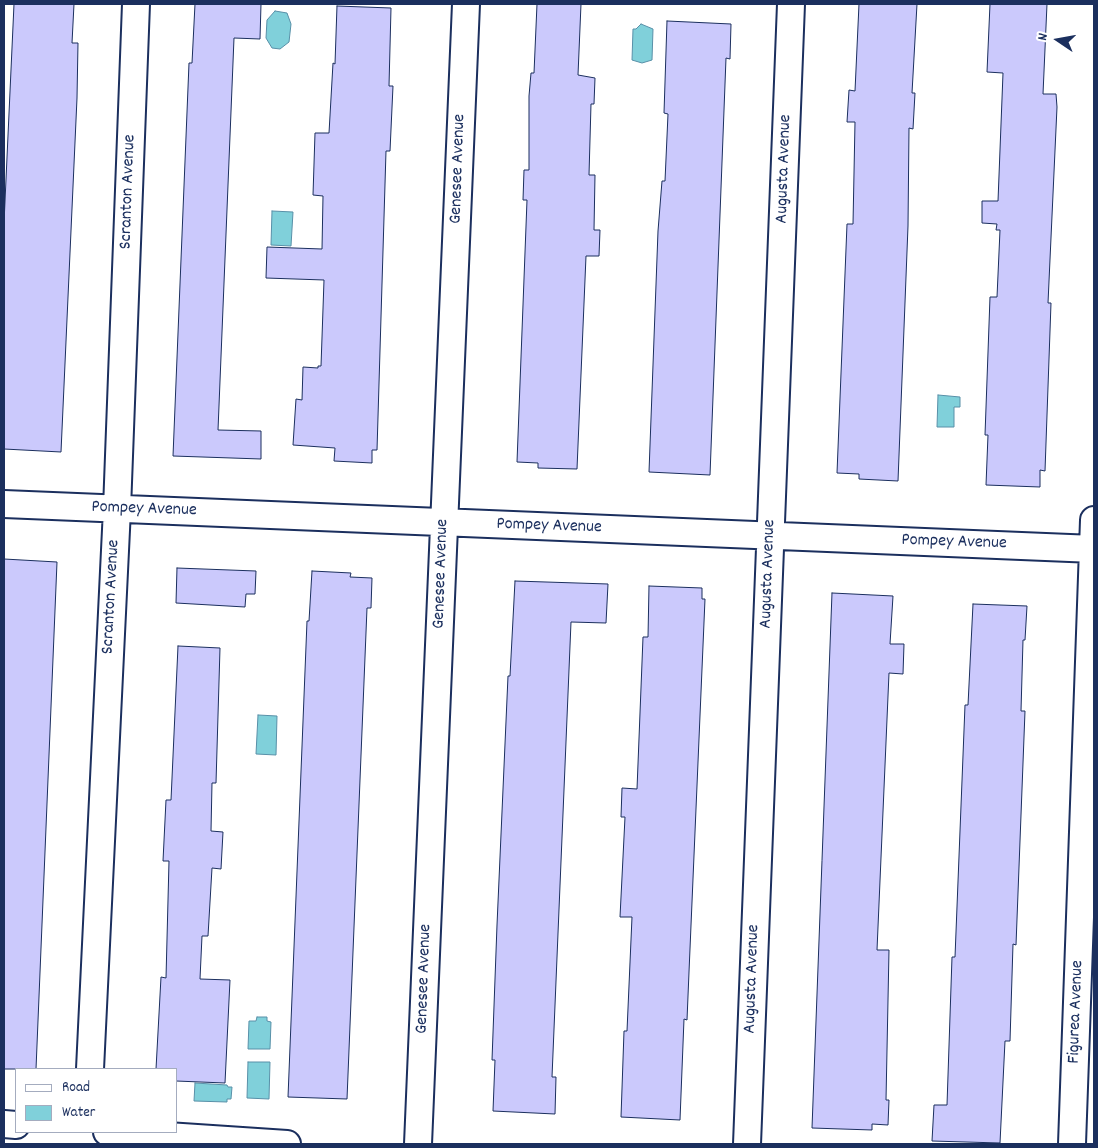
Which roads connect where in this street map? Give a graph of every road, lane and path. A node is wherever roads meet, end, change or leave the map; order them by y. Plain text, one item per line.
1 (136, 4) edge
2 (466, 4) edge
3 (791, 4) edge
4 (4, 504) edge
5 (117, 509) junction
6 (1094, 520) edge
7 (444, 523) junction
8 (771, 536) junction
9 (1094, 549) edge
10 (90, 1068) edge
11 (122, 1133) edge
12 (287, 1144) edge
13 (418, 1144) edge
14 (747, 1144) edge
15 (1072, 1144) edge

1 - 5 street, Scranton Avenue
2 - 7 street, Genesee Avenue
3 - 8 street, Augusta Avenue
4 - 5 street, Pompey Avenue
5 - 7 street, Pompey Avenue
5 - 10 street, Scranton Avenue
6 - 9 street, Figurea Avenue
7 - 8 street, Pompey Avenue
7 - 13 street, Genesee Avenue
8 - 9 street, Pompey Avenue
8 - 14 street, Augusta Avenue
9 - 15 street, Figurea Avenue
11 - 12 street

